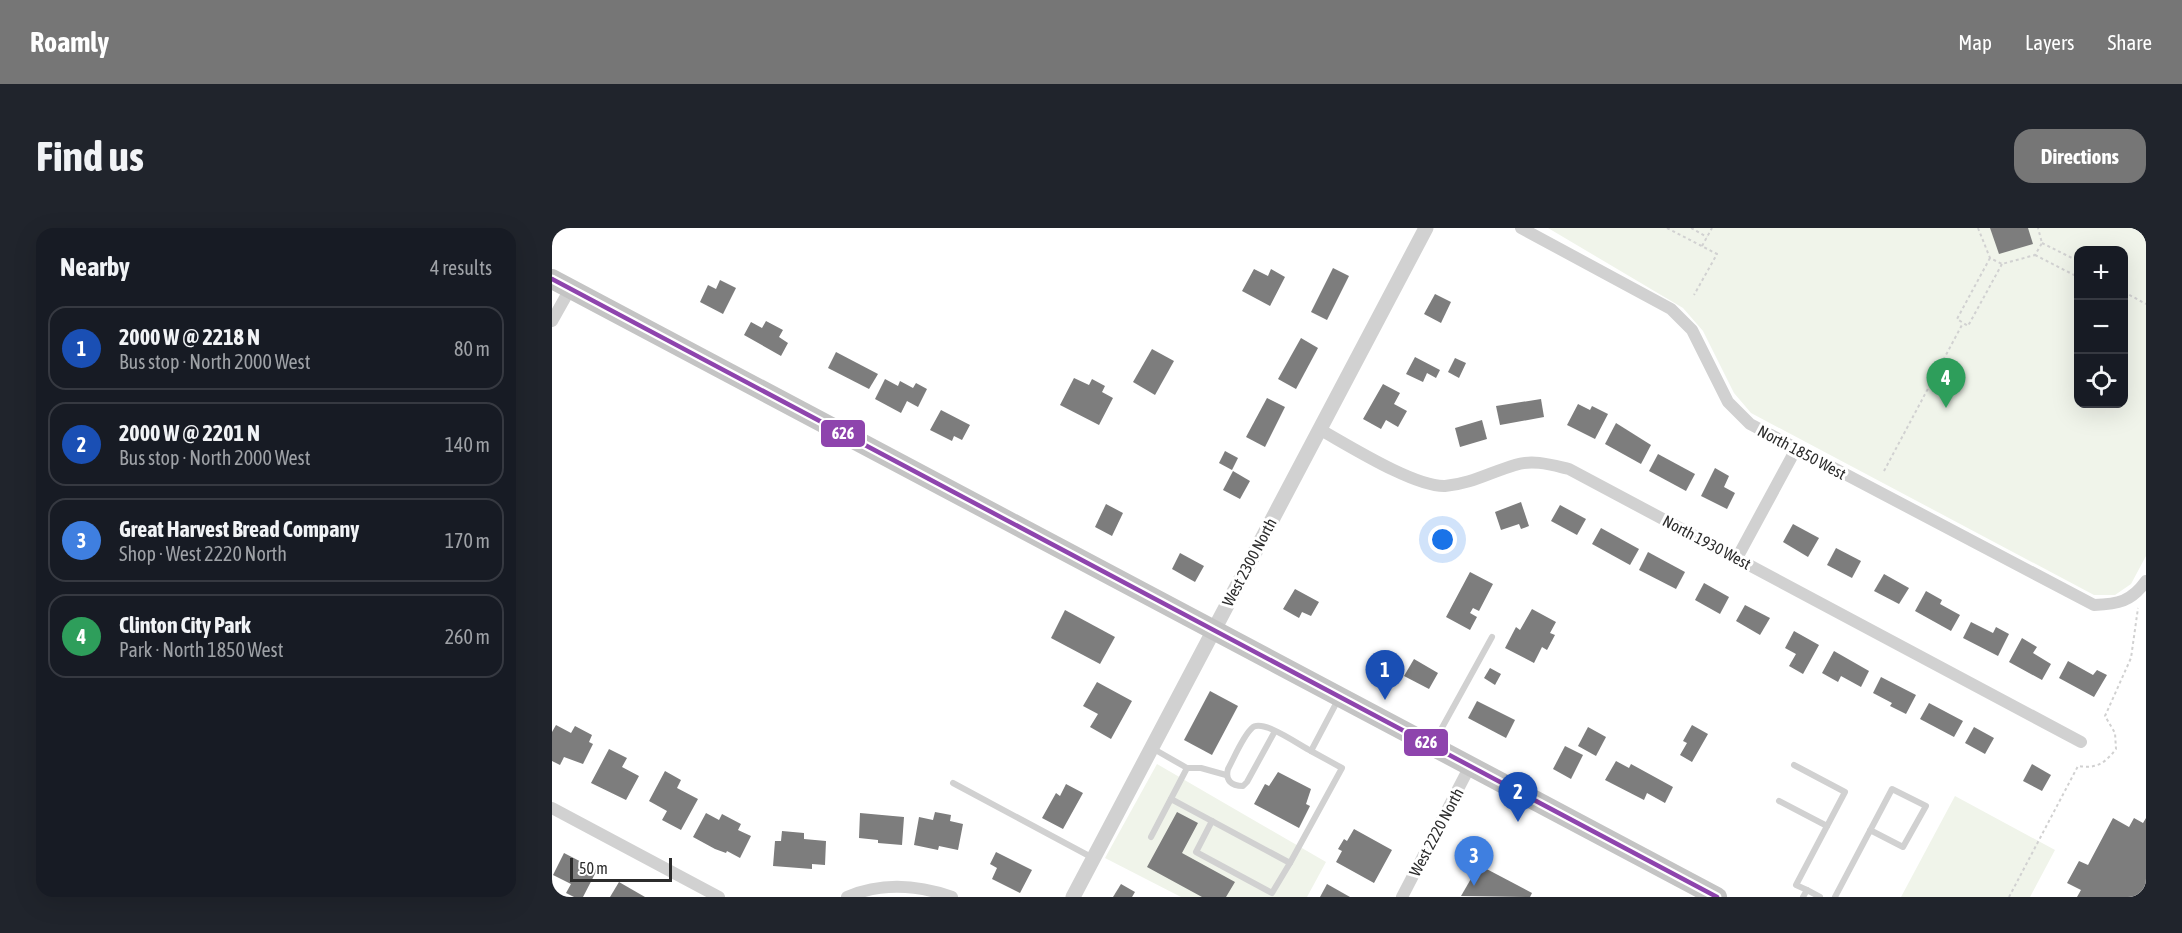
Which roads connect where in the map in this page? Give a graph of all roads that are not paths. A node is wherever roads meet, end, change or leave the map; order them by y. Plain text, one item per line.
1 (1426, 228) edge
2 (1521, 228) edge
3 (552, 279) edge
4 (570, 289) junction
5 (552, 321) edge
6 (1319, 429) junction
7 (1796, 449) junction
8 (1737, 558) junction
9 (2146, 581) edge
10 (1213, 630) junction
11 (1492, 637) dead end
12 (1340, 697) junction
13 (1275, 731) junction
14 (2081, 741) dead end
15 (1431, 746) junction
16 (1151, 748) junction
17 (1311, 751) junction
18 (1794, 765) dead end
19 (1470, 766) junction
20 (1187, 768) junction
21 (1226, 775) junction
22 (952, 783) dead end
23 (1171, 799) junction
24 (1779, 801) dead end
25 (552, 808) edge
26 (1212, 821) junction
27 (1827, 826) junction
28 (1870, 830) junction
29 (1151, 837) dead end
30 (1093, 858) junction
31 (1290, 862) junction
32 (1807, 890) junction
33 (719, 897) edge
34 (847, 897) edge
35 (952, 897) edge
36 (1073, 897) edge
37 (1402, 897) edge
38 (1718, 897) edge
39 (1803, 897) edge
40 (1820, 897) edge
41 (1834, 897) edge

1 - 6 street, West 2300 North
2 - 7 street, North 1850 West
3 - 4 main road
4 - 5 street
4 - 10 main road
6 - 8 street, North 1930 West
6 - 10 street, West 2300 North
7 - 8 street
7 - 9 street, North 1850 West
8 - 14 street, North 1930 West
10 - 12 main road
10 - 16 street, West 2300 North
11 - 15 lane
12 - 15 main road
12 - 17 lane
13 - 17 lane
13 - 21 lane
13 - 21 lane
15 - 19 main road
16 - 20 lane
16 - 30 street, West 2300 North
17 - 31 lane
18 - 27 lane
19 - 37 street, West 2220 North
19 - 38 main road
20 - 21 lane
20 - 23 lane
22 - 30 lane
23 - 26 lane
23 - 29 lane
24 - 27 lane
25 - 33 street
26 - 31 lane
26 - 31 lane
27 - 32 lane
28 - 28 lane
28 - 41 lane
30 - 36 street, West 2300 North
32 - 39 lane
32 - 40 lane
34 - 35 street

